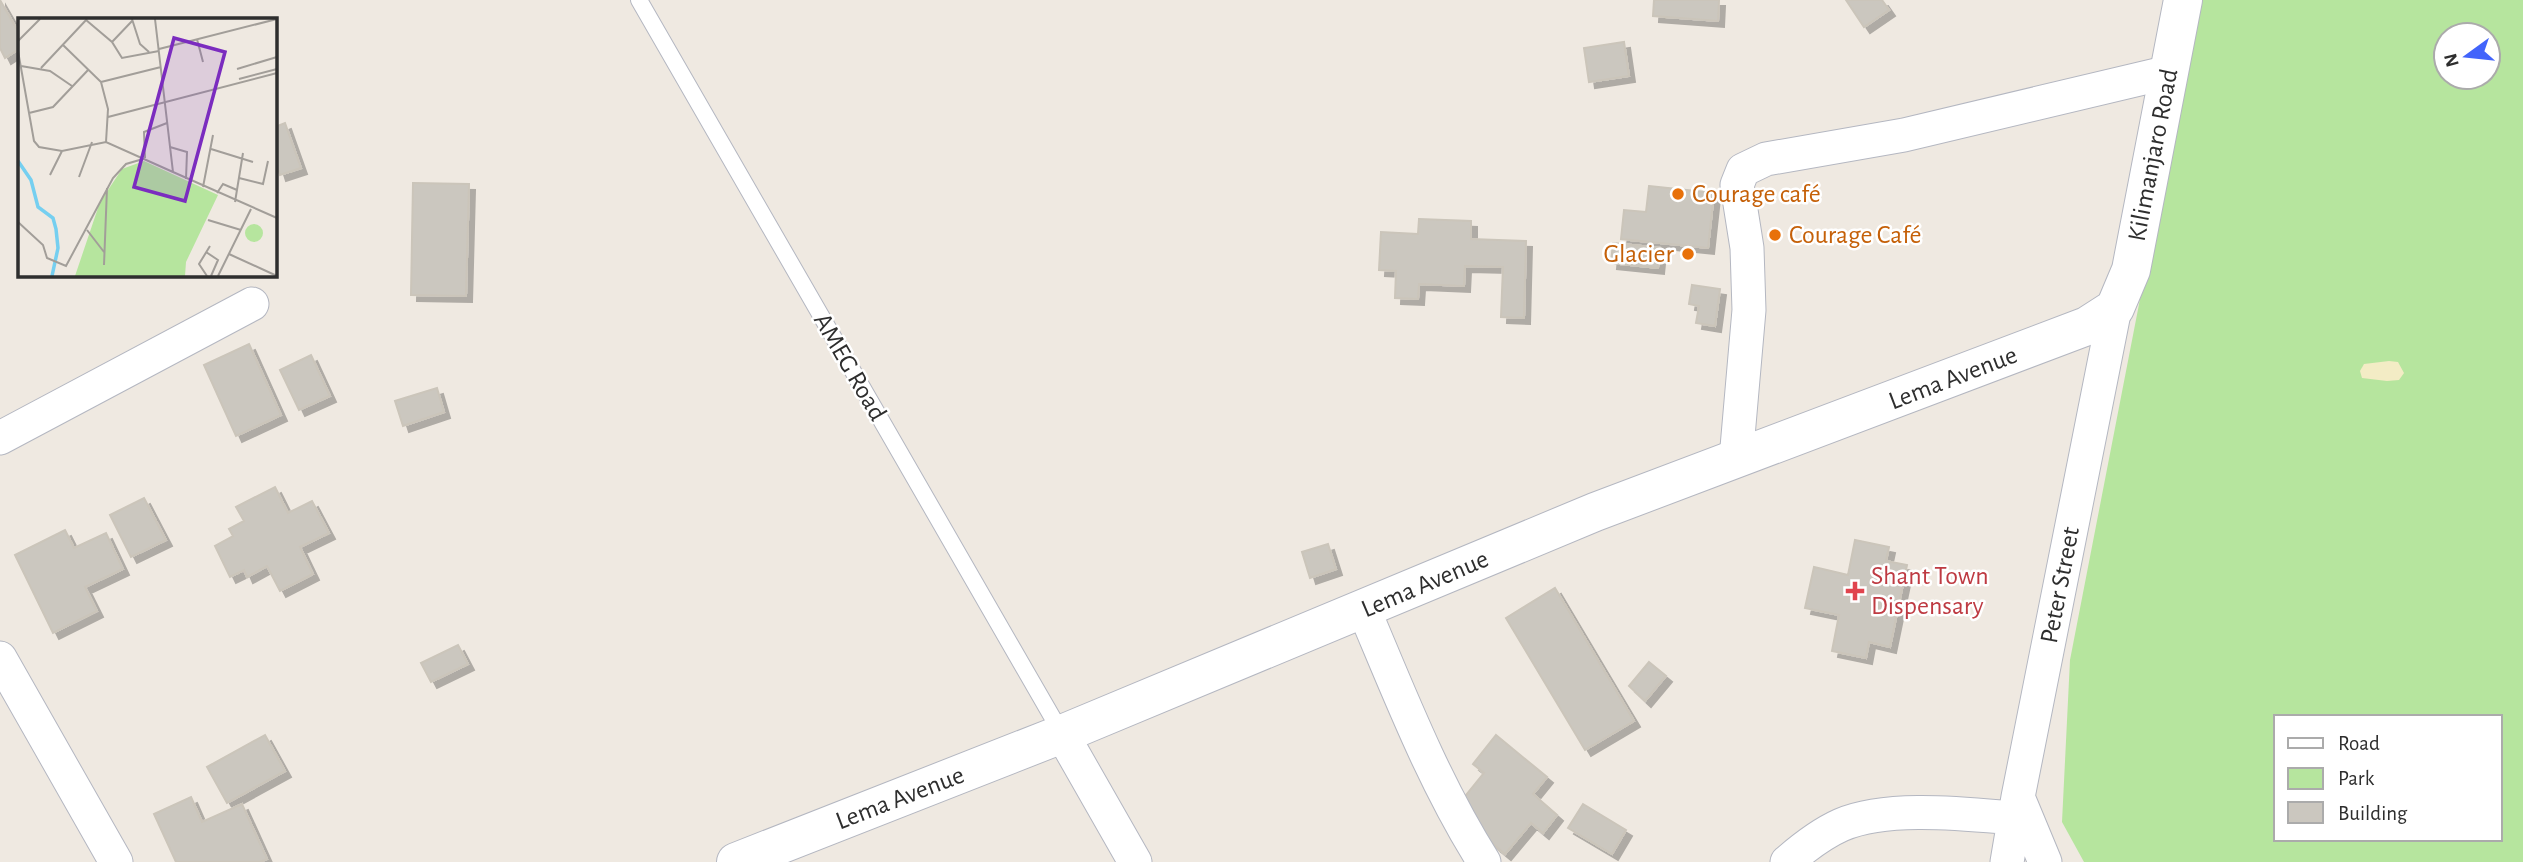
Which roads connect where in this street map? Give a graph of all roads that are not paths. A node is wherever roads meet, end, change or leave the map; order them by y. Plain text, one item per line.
1 (639, 0) edge
2 (2183, 0) edge
3 (2169, 72) junction
4 (252, 304) dead end
5 (2115, 308) junction
6 (0, 438) edge
7 (1736, 459) junction
8 (1364, 610) junction
9 (0, 658) edge
10 (1062, 734) junction
11 (2016, 807) junction
12 (116, 862) edge
13 (736, 862) edge
14 (1135, 862) edge
15 (1483, 862) edge
16 (1787, 862) edge
17 (2007, 862) edge
18 (2045, 862) edge

1 - 10 lane, AMEG Road
2 - 3 main road, Kilimanjaro Road
3 - 5 main road, Kilimanjaro Road
3 - 7 street
4 - 6 street
5 - 7 main road, Lema Avenue
5 - 11 street, Peter Street
7 - 8 main road, Lema Avenue
8 - 10 main road, Lema Avenue
8 - 15 street
9 - 12 street
10 - 13 main road, Lema Avenue
10 - 14 street
11 - 16 street
11 - 17 street, Peter Street
11 - 18 street

